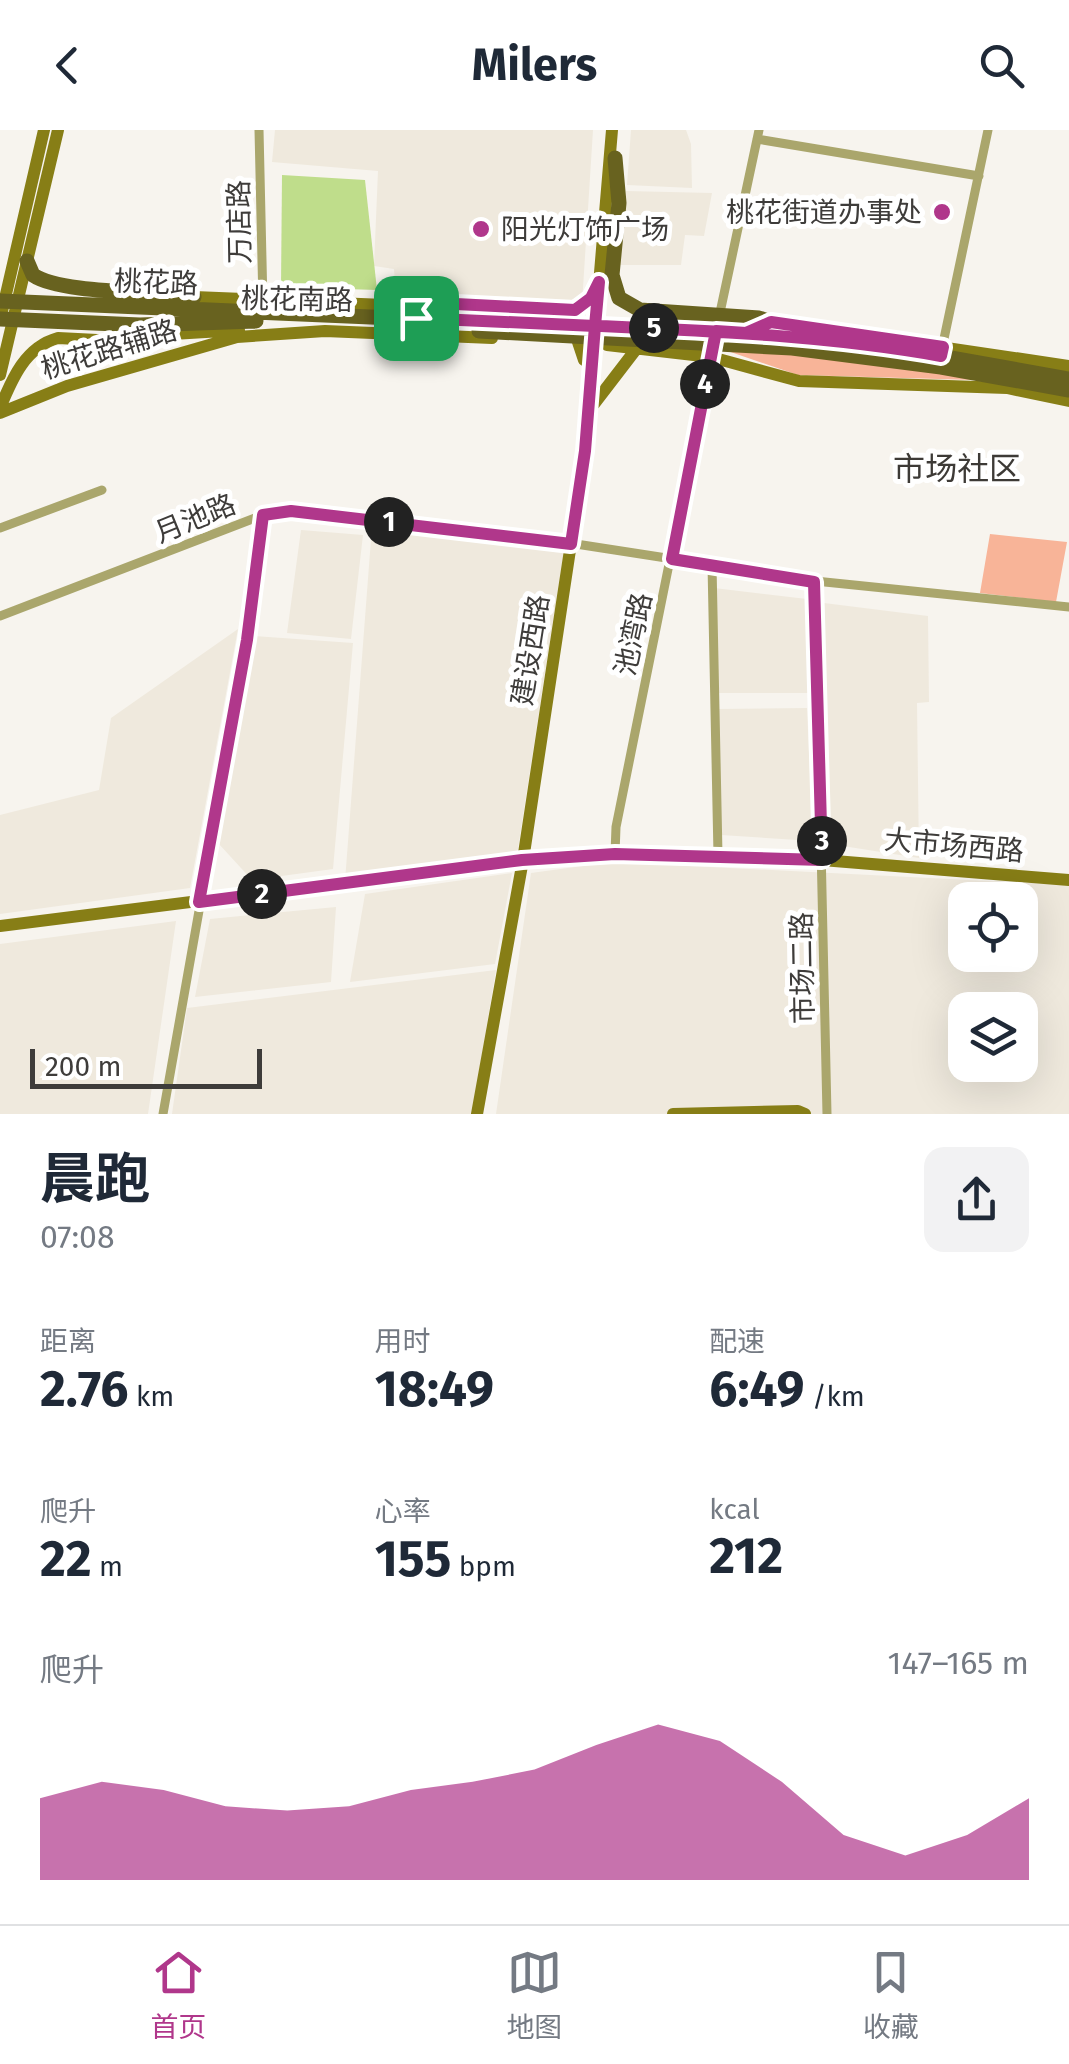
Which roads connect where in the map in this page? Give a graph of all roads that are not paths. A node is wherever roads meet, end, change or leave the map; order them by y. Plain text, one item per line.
1 (44, 130) edge
2 (58, 130) edge
3 (259, 130) edge
4 (614, 130) edge
5 (988, 130) edge
6 (758, 134) edge
7 (615, 158) junction
8 (979, 176) junction
9 (28, 261) junction
10 (599, 282) junction
11 (194, 297) junction
12 (7, 301) edge
13 (263, 306) junction
14 (432, 306) junction
15 (167, 308) junction
16 (3, 319) edge
17 (771, 322) junction
18 (417, 323) junction
19 (140, 330) junction
20 (192, 333) junction
21 (746, 333) junction
22 (594, 337) junction
23 (715, 337) junction
24 (637, 348) junction
25 (192, 350) junction
26 (942, 352) junction
27 (1069, 366) edge
28 (0, 375) edge
29 (1069, 378) edge
30 (1069, 390) edge
31 (1069, 401) edge
32 (594, 404) junction
33 (0, 410) edge
34 (102, 490) dead end
35 (263, 515) junction
36 (0, 528) edge
37 (574, 544) junction
38 (672, 559) junction
39 (712, 565) junction
40 (814, 582) junction
41 (1069, 607) edge
42 (0, 616) edge
43 (615, 854) junction
44 (718, 855) junction
45 (526, 860) junction
46 (822, 860) junction
47 (1069, 880) edge
48 (199, 902) junction
49 (0, 926) edge
50 (163, 1114) edge
51 (480, 1114) edge
52 (673, 1114) edge
53 (805, 1114) edge
54 (827, 1114) edge

1 - 12 main road
2 - 9 main road
3 - 13 street, 万店路
4 - 7 main road, 建设西路
4 - 10 main road, 建设西路
5 - 8 street
6 - 8 street
6 - 23 street, 池湾路
7 - 22 main road, 建设西路
7 - 23 main road
8 - 26 street
9 - 11 main road
9 - 12 main road
10 - 14 main road
10 - 22 main road, 建设西路
11 - 13 main road
11 - 15 main road
12 - 15 main road, 桃花路
12 - 16 main road
13 - 14 main road
13 - 15 main road, 桃花路
13 - 18 main road, 桃花路
14 - 18 main road
16 - 19 main road, 桃花南路
16 - 28 main road
17 - 21 main road
17 - 23 main road
17 - 26 main road
18 - 19 main road, 桃花南路
18 - 20 main road
18 - 22 main road, 桃花南路
19 - 20 main road
19 - 33 main road
20 - 25 street
21 - 23 main road
21 - 26 main road
22 - 23 main road, 桃花南路
22 - 24 main road, 桃花路辅路
22 - 25 main road, 桃花路辅路
22 - 32 main road, 建设西路
22 - 37 main road, 建设西路
23 - 24 main road, 桃花路辅路
23 - 30 main road, 桃花南路
23 - 31 main road, 桃花路辅路
23 - 38 street, 池湾路
24 - 32 main road
25 - 33 main road, 桃花路辅路
26 - 27 main road
26 - 29 main road
32 - 37 main road, 建设西路
34 - 36 street
35 - 37 street, 月池路
35 - 42 street, 月池路
35 - 48 street
37 - 38 street, 月池路
37 - 45 main road, 建设西路
38 - 39 street, 月池路
38 - 43 street, 池湾路
39 - 40 street, 月池路
39 - 44 street
40 - 41 street, 月池路
40 - 46 street, 市场二路
43 - 44 main road, 大市场西路
43 - 45 main road, 大市场西路
44 - 46 main road, 大市场西路
45 - 48 main road, 大市场西路
45 - 51 main road, 建设西路
46 - 47 main road, 大市场西路
46 - 54 street, 市场二路
48 - 49 main road, 大市场西路
48 - 50 street
52 - 53 main road

